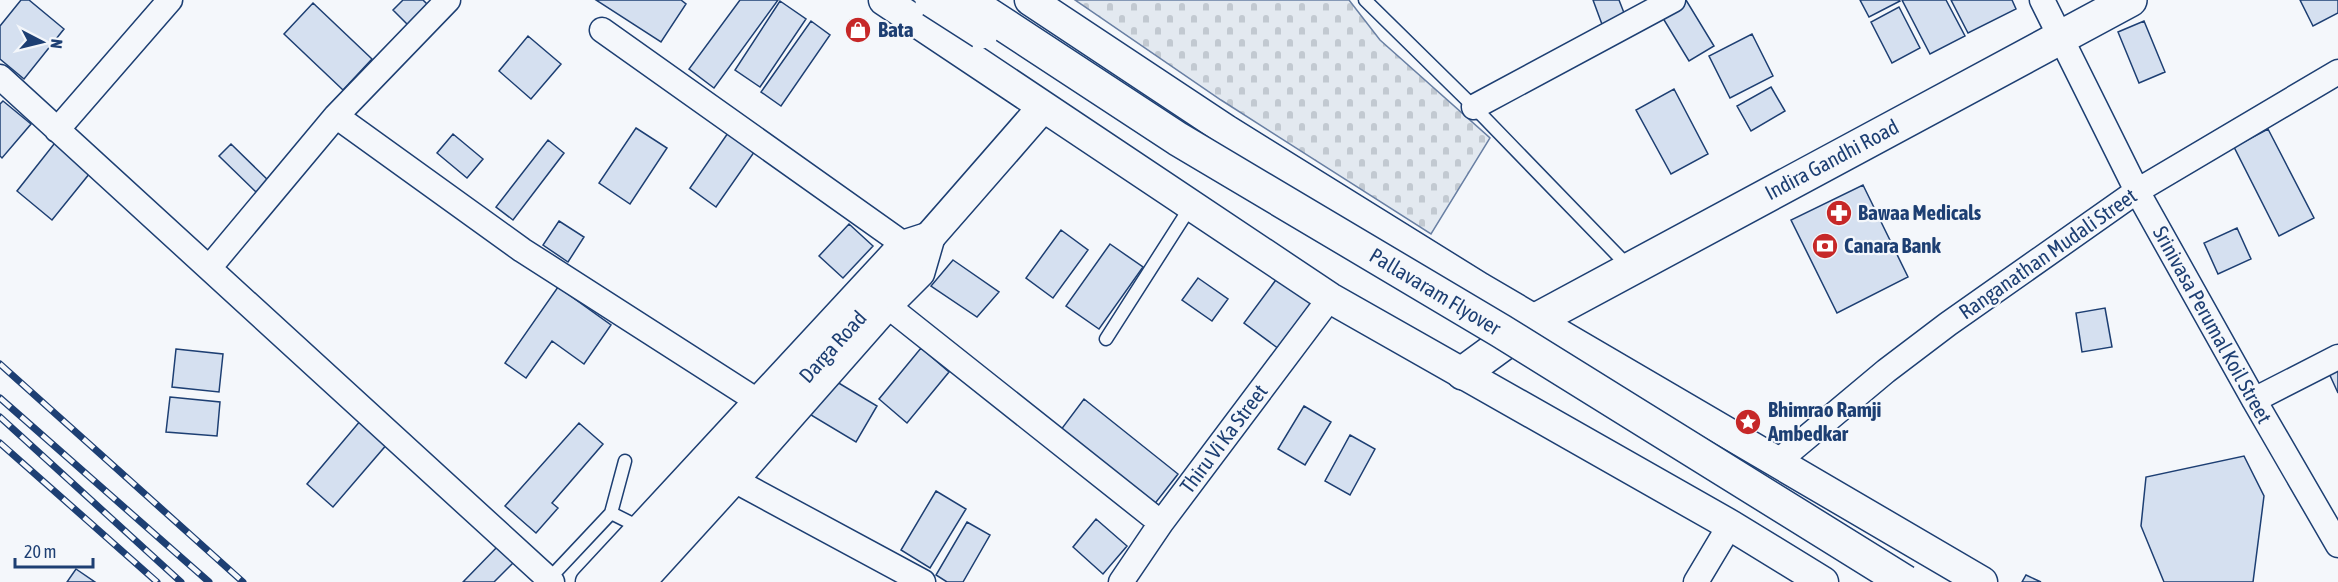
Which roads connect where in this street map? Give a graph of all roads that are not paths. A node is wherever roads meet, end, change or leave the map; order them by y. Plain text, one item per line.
1 (170, 0) edge
2 (448, 0) edge
3 (884, 0) edge
4 (932, 0) edge
5 (966, 0) edge
6 (1030, 0) edge
7 (1365, 0) edge
8 (1673, 0) edge
9 (2042, 0) edge
10 (2130, 0) edge
11 (602, 30) dead end
12 (2062, 36) junction
13 (2338, 72) edge
14 (0, 78) edge
15 (1043, 107) junction
16 (1474, 107) junction
17 (336, 116) junction
18 (57, 130) junction
19 (2137, 191) junction
20 (1191, 206) junction
21 (933, 233) junction
22 (902, 243) junction
23 (209, 268) junction
24 (1630, 268) junction
25 (1330, 298) junction
26 (890, 307) junction
27 (1534, 321) junction
28 (1106, 339) dead end
29 (2338, 357) edge
30 (1463, 373) junction
31 (756, 400) junction
32 (2253, 400) junction
33 (625, 461) dead end
34 (1776, 463) junction
35 (736, 481) junction
36 (611, 513) junction
37 (1161, 523) junction
38 (1730, 525) junction
39 (639, 527) junction
40 (2338, 545) edge
41 (550, 580) edge
42 (588, 582) edge
43 (616, 582) edge
44 (644, 582) edge
45 (924, 582) edge
46 (1121, 582) edge
47 (1696, 582) edge
48 (1823, 582) edge
49 (1864, 582) edge
50 (1905, 582) edge
51 (1982, 582) edge

1 - 18 street
2 - 17 street
3 - 15 street
4 - 49 main road, Pallavaram Flyover, bridge
5 - 50 main road, Pallavaram Flyover, bridge
6 - 27 street
7 - 16 lane
8 - 16 street
9 - 12 street, Srinivasa Perumal Koil Street
10 - 12 main road, Indira Gandhi Road
11 - 22 street
12 - 19 street, Srinivasa Perumal Koil Street
12 - 24 main road, Indira Gandhi Road
13 - 19 street, Ranganathan Mudali Street
14 - 18 street
15 - 20 street
15 - 21 street, Darga Road
16 - 24 lane
17 - 23 street
17 - 31 street
18 - 23 street
19 - 32 street, Srinivasa Perumal Koil Street
19 - 34 street, Ranganathan Mudali Street
20 - 25 street
20 - 28 lane
21 - 22 street
21 - 26 street
21 - 43 street, Darga Road
22 - 31 street
23 - 41 street
24 - 27 main road, Indira Gandhi Road
25 - 30 street
25 - 37 street, Thiru Vi Ka Street
26 - 35 street
26 - 37 street
27 - 30 main road, Indira Gandhi Road
27 - 34 street
29 - 32 street
30 - 38 street
31 - 39 street
32 - 40 street, Srinivasa Perumal Koil Street
33 - 36 lane
34 - 51 street
35 - 44 street
35 - 45 street
36 - 39 lane
36 - 41 lane
37 - 46 street, Thiru Vi Ka Street
38 - 47 street
38 - 48 street
39 - 42 street

